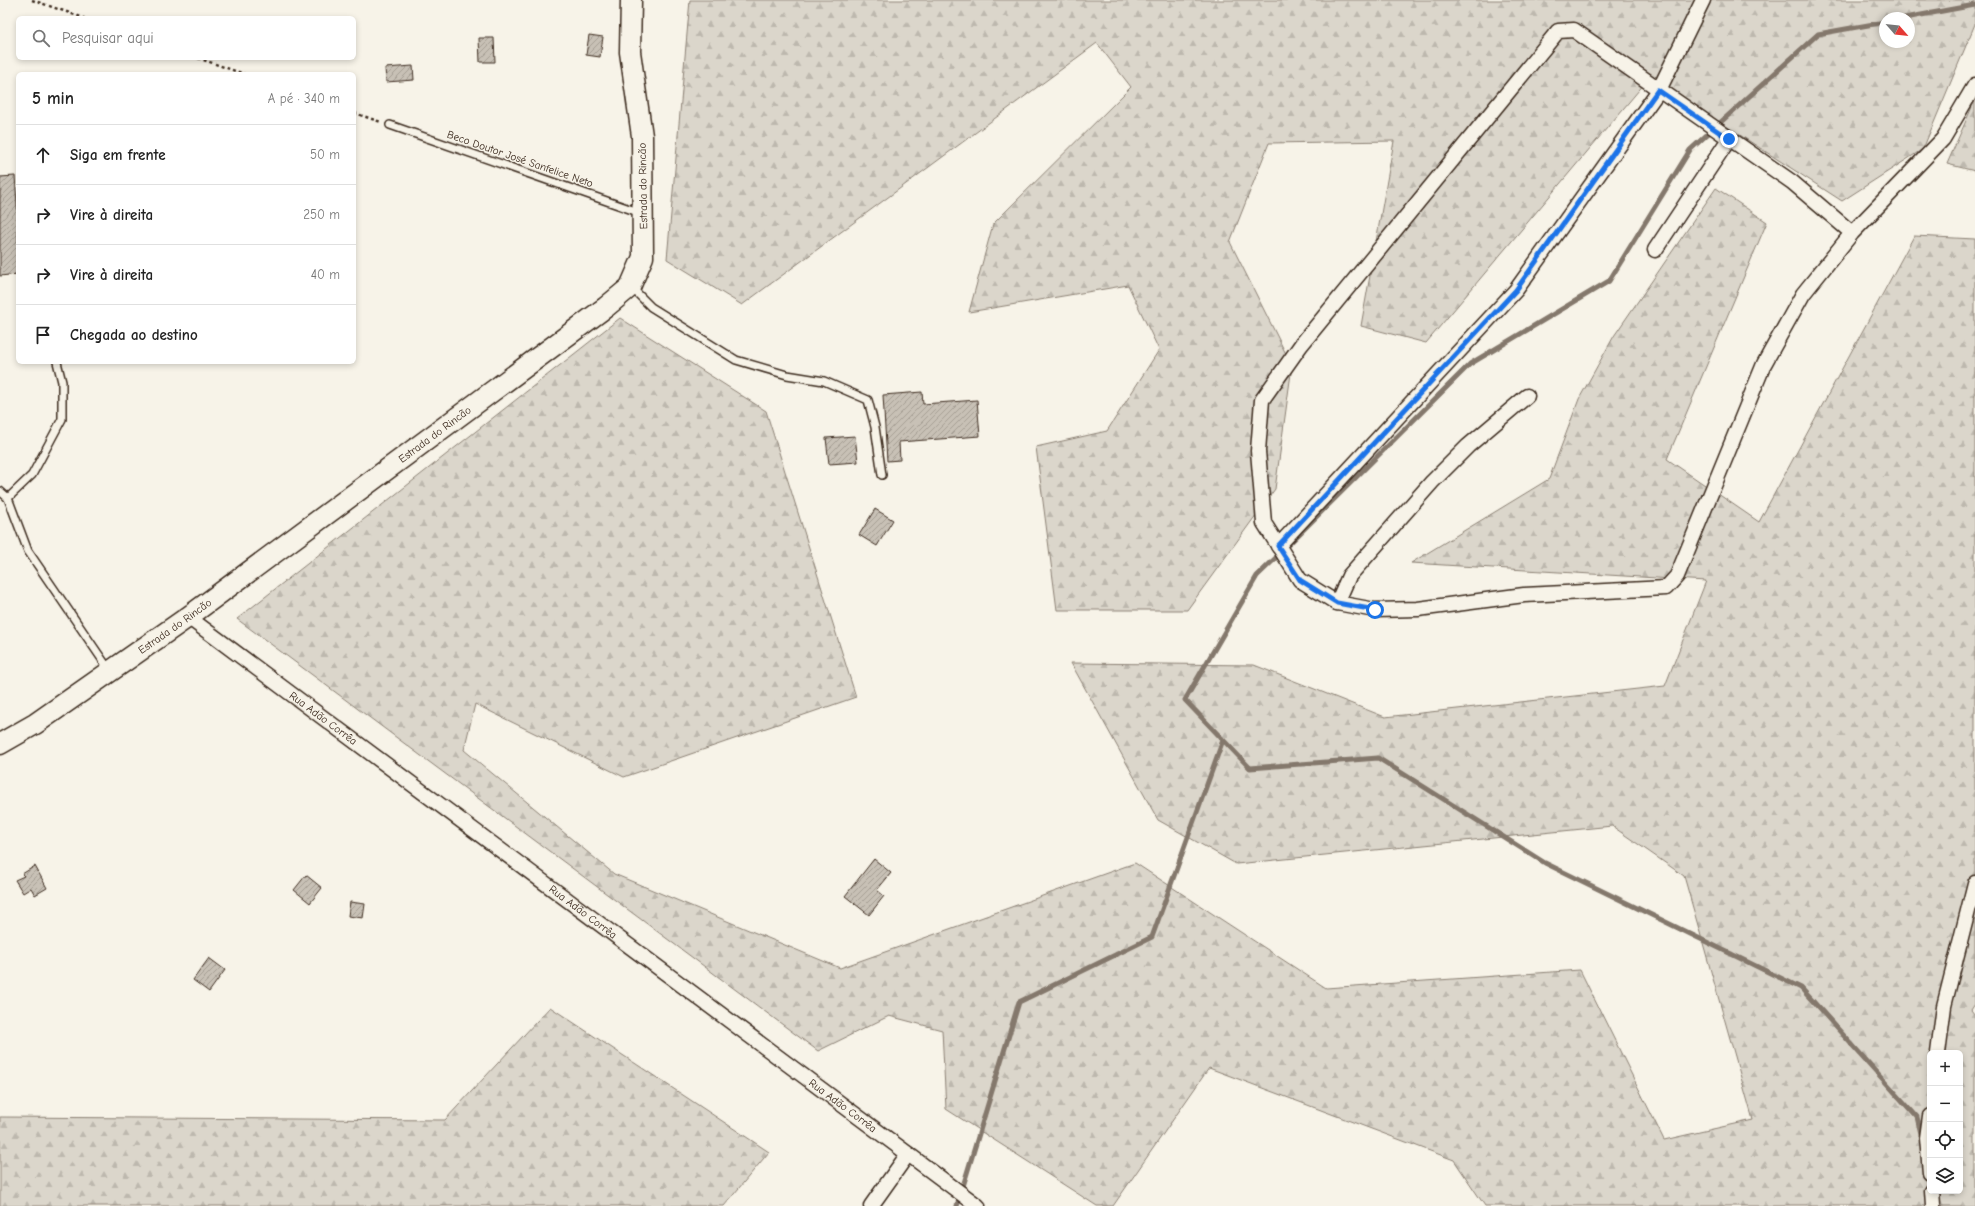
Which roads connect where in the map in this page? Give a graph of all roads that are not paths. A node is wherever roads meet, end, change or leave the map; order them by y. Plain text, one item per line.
1 (631, 0) edge
2 (1703, 0) edge
3 (1975, 85) edge
4 (1658, 90) junction
5 (390, 125) road end
6 (1729, 139) junction
7 (643, 214) junction
8 (1852, 233) junction
9 (1655, 250) dead end
10 (630, 286) junction
11 (58, 364) edge
12 (1527, 396) dead end
13 (882, 476) dead end
14 (0, 491) edge
15 (8, 498) junction
16 (1278, 546) junction
17 (1337, 603) junction
18 (188, 617) junction
19 (110, 671) junction
20 (0, 744) edge
21 (1975, 883) edge
22 (1938, 1050) edge
23 (1929, 1122) edge
24 (908, 1154) junction
25 (1929, 1158) edge
26 (1932, 1194) edge
27 (872, 1206) edge
28 (978, 1206) edge
29 (1933, 1206) edge

1 - 7 street, Estrada do Rincão
2 - 4 street
3 - 8 street
4 - 6 street
4 - 16 street
4 - 16 street
5 - 7 lane, Beco Doutor José Sanfelice Neto
6 - 8 street
6 - 9 street
7 - 10 street, Estrada do Rincão
8 - 17 street
10 - 13 lane
10 - 18 street, Estrada do Rincão
11 - 15 lane
12 - 17 street
14 - 15 lane
15 - 19 lane
16 - 17 street
18 - 19 street, Estrada do Rincão
18 - 24 street, Rua Adão Corrêa
19 - 20 street, Estrada do Rincão
21 - 22 street
23 - 25 street
24 - 27 street
24 - 28 street, Rua Adão Corrêa
26 - 29 street

